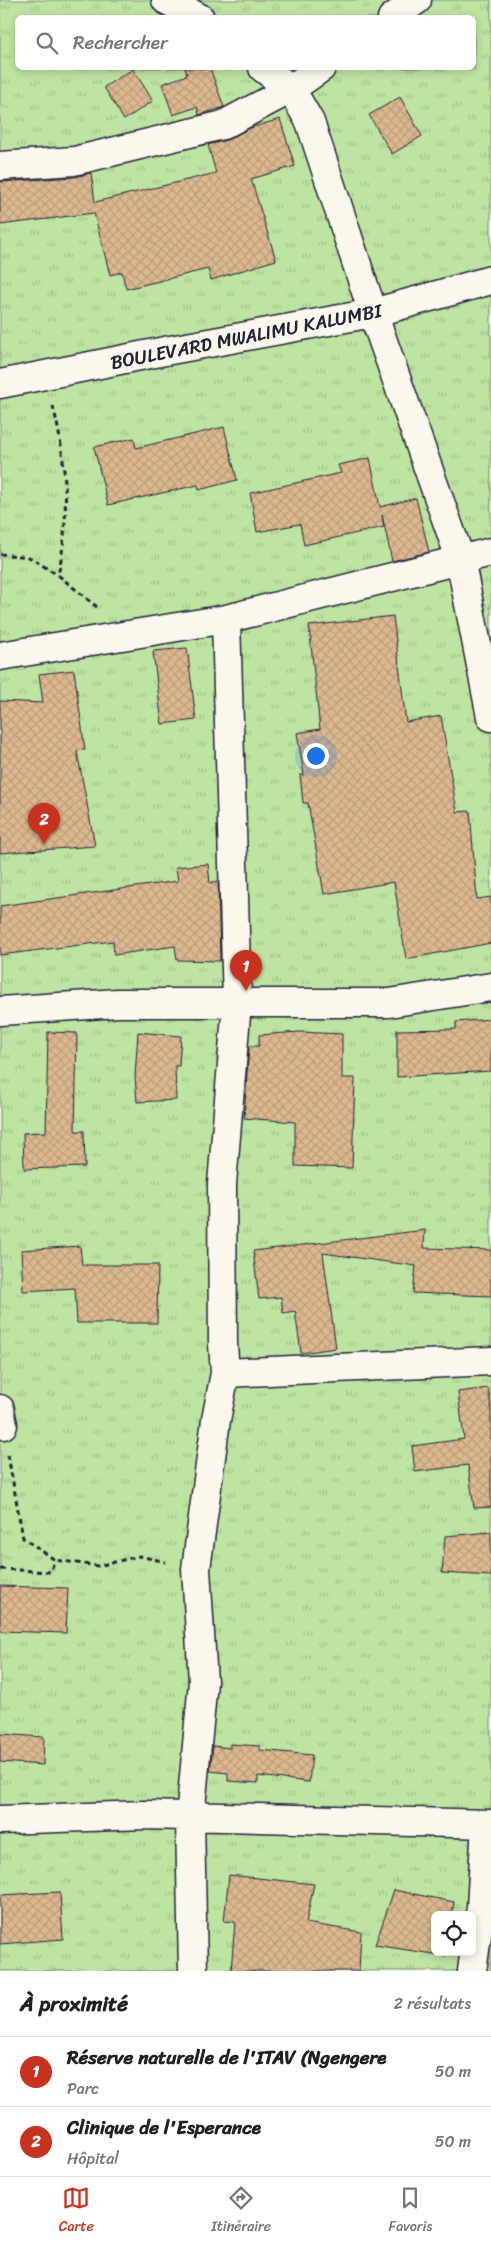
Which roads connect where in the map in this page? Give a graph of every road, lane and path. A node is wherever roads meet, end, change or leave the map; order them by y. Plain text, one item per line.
1 (166, 0) edge
2 (417, 0) edge
3 (194, 15) edge
4 (396, 15) edge
5 (267, 70) edge
6 (318, 70) edge
7 (291, 89) junction
8 (0, 166) edge
9 (491, 280) edge
10 (373, 312) junction
11 (45, 375) junction
12 (0, 384) edge
13 (491, 552) edge
14 (0, 554) edge
15 (460, 558) junction
16 (58, 575) junction
17 (226, 619) junction
18 (130, 634) junction
19 (0, 656) edge
20 (491, 717) edge
21 (491, 987) edge
22 (237, 1003) junction
23 (0, 1011) edge
24 (491, 1361) edge
25 (225, 1373) junction
26 (1, 1417) edge
27 (55, 1560) junction
28 (0, 1569) edge
29 (196, 1569) junction
30 (190, 1818) junction
31 (0, 1820) edge
32 (488, 1824) edge
33 (193, 1971) edge
34 (472, 1971) edge

1 - 3 street
2 - 4 street
5 - 7 street
6 - 7 street
7 - 8 street
7 - 10 street
9 - 10 street, BOULEVARD MWALIMU KALUMBI
10 - 11 street, BOULEVARD MWALIMU KALUMBI
10 - 15 street
11 - 12 street, BOULEVARD MWALIMU KALUMBI
11 - 16 path
13 - 15 street
14 - 16 path
15 - 17 street
15 - 20 street
16 - 18 path
17 - 18 street
17 - 22 street
18 - 19 street
21 - 22 street
22 - 23 street
22 - 25 street
24 - 25 street
25 - 29 street
26 - 27 path
27 - 28 path
27 - 29 path
29 - 30 street
30 - 31 street
30 - 32 street
30 - 33 street
32 - 34 street

